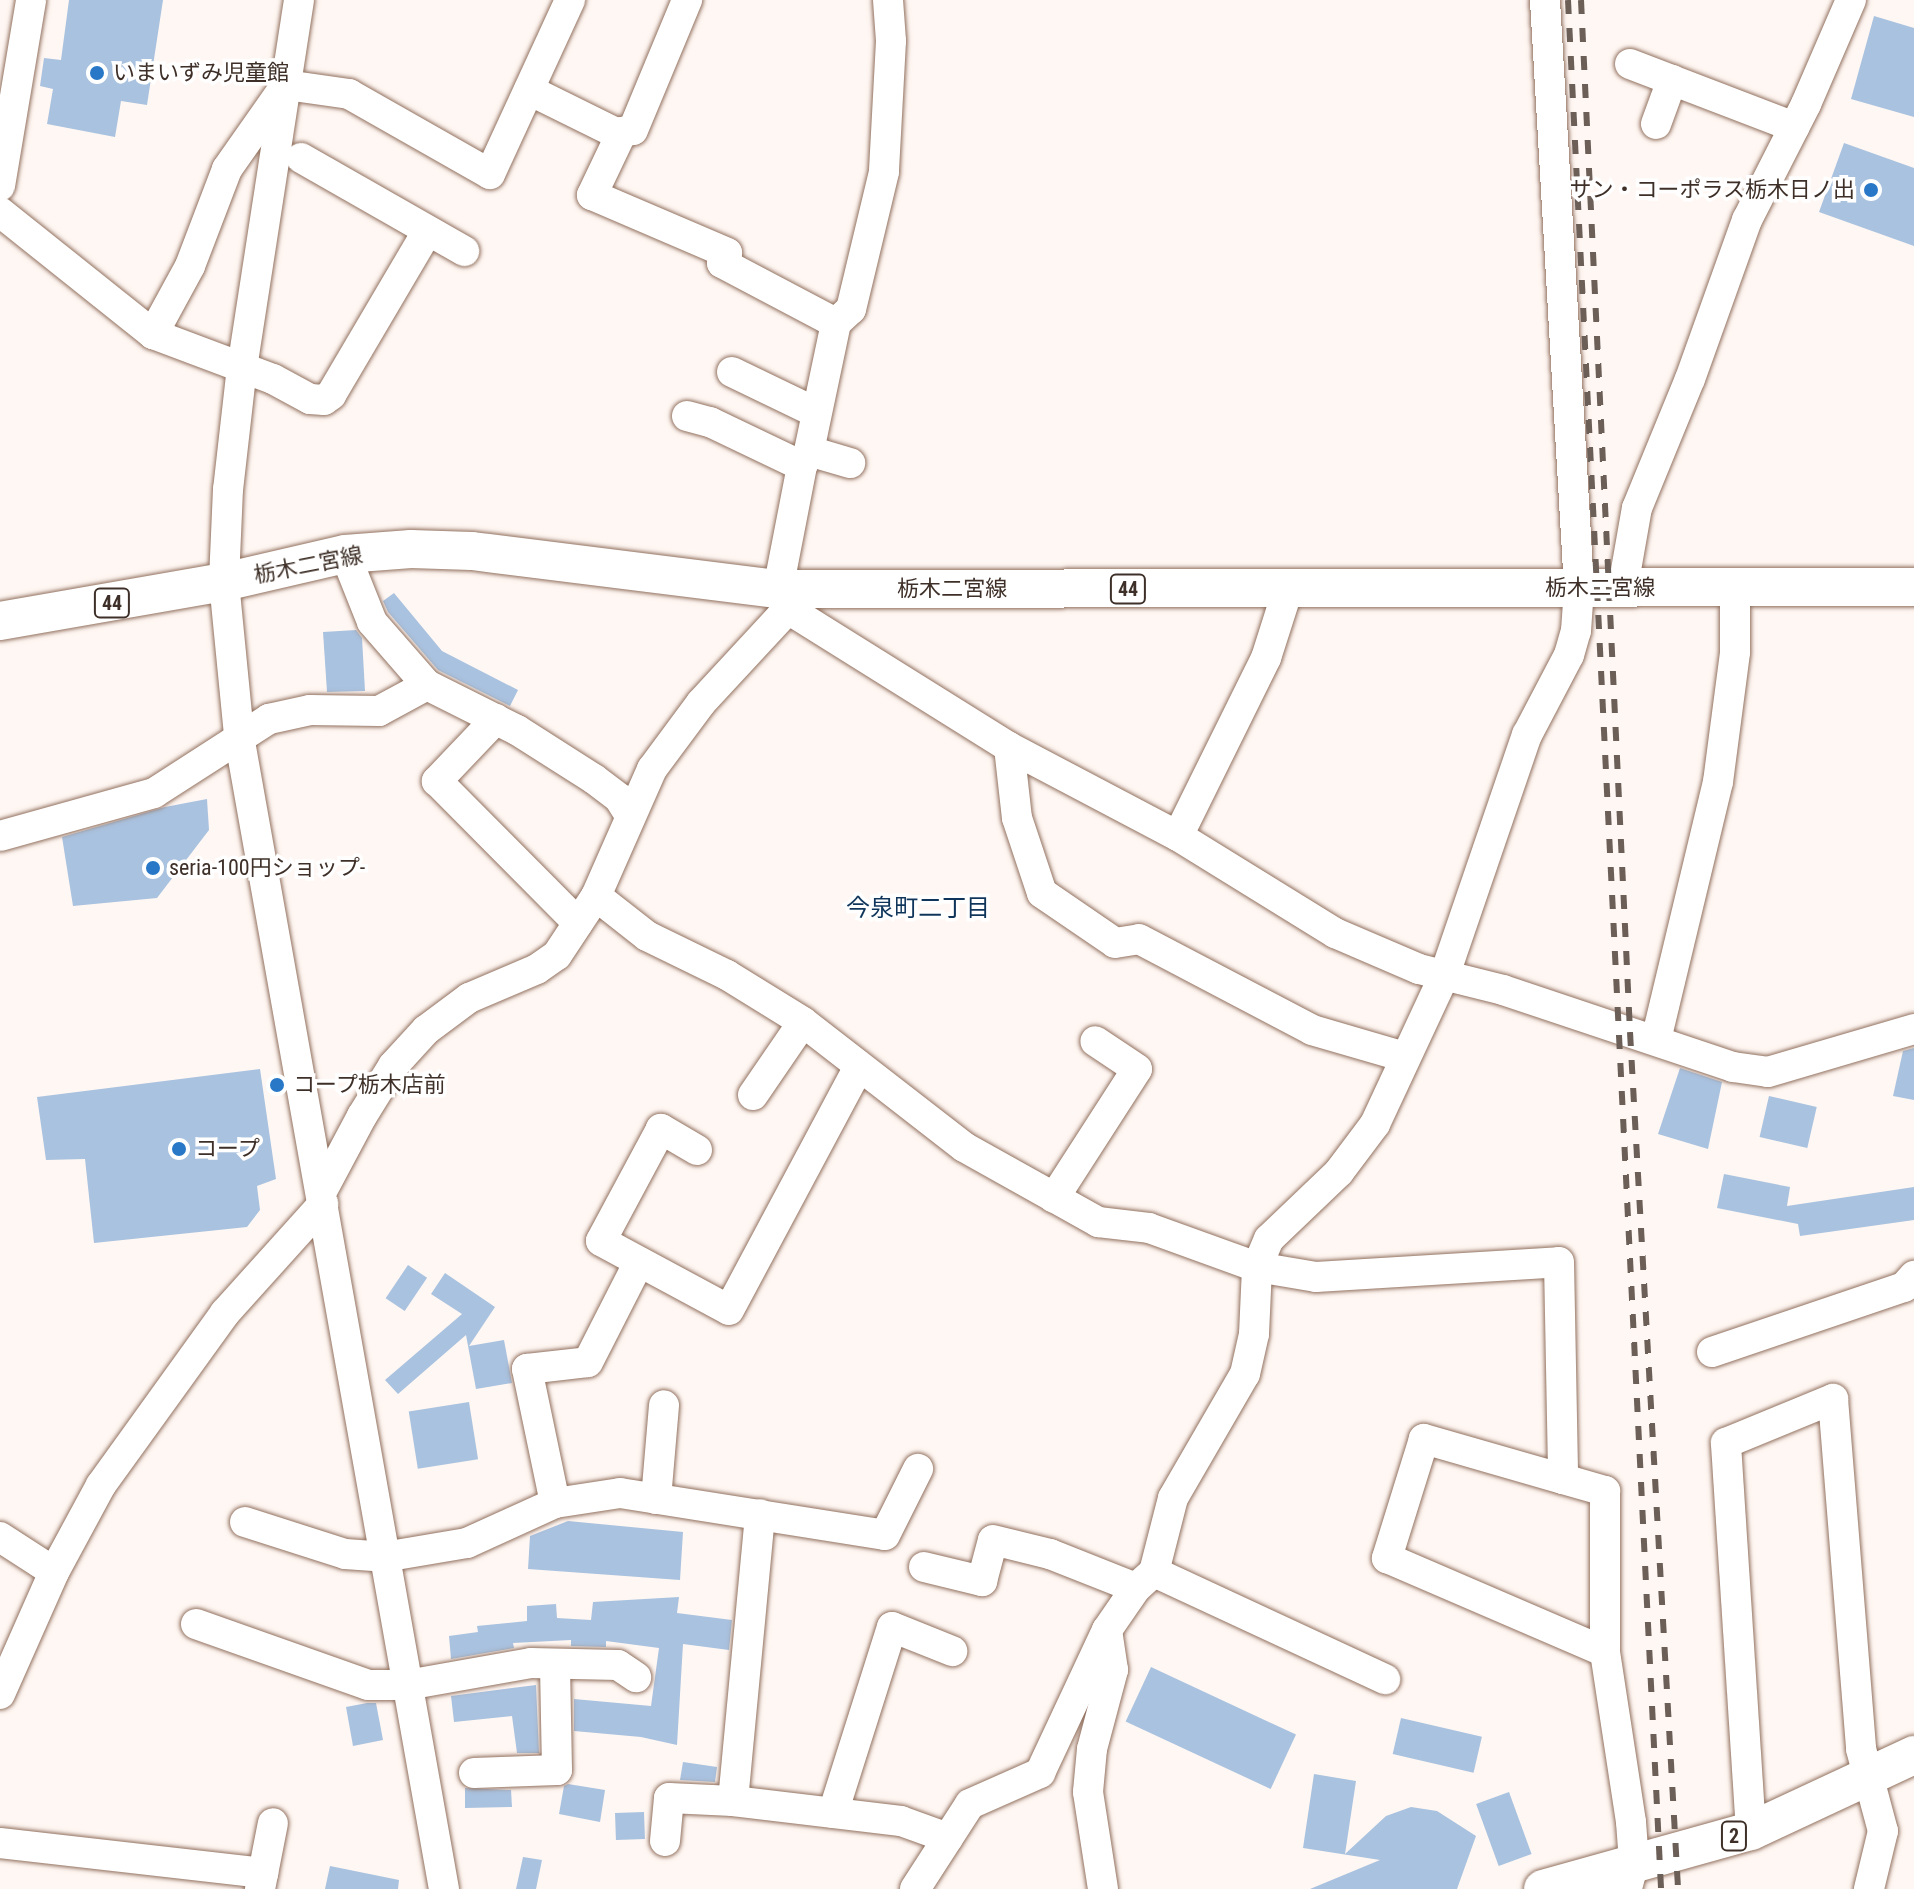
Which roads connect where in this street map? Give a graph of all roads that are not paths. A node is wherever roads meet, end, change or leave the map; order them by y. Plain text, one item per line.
1 (31, 0) edge
2 (299, 0) edge
3 (570, 0) edge
4 (687, 0) edge
5 (888, 0) edge
6 (1545, 0) edge
7 (1851, 0) edge
8 (1630, 64) dead end
9 (1672, 80) junction
10 (286, 85) junction
11 (529, 90) junction
12 (1656, 124) dead end
13 (1794, 127) junction
14 (622, 132) junction
15 (301, 158) dead end
16 (0, 186) edge
17 (0, 212) edge
18 (427, 232) junction
19 (464, 251) dead end
20 (836, 323) junction
21 (153, 334) junction
22 (242, 367) junction
23 (732, 372) dead end
24 (815, 412) junction
25 (687, 416) dead end
26 (805, 458) junction
27 (850, 463) dead end
28 (345, 554) junction
29 (224, 582) junction
30 (1623, 587) junction
31 (1735, 587) junction
32 (1914, 587) edge
33 (1579, 588) junction
34 (1288, 589) junction
35 (783, 599) junction
36 (0, 621) edge
37 (427, 685) junction
38 (496, 719) junction
39 (239, 736) junction
40 (1009, 747) junction
41 (629, 814) junction
42 (0, 836) edge
43 (1178, 836) junction
44 (596, 896) junction
45 (578, 923) junction
46 (1445, 974) junction
47 (803, 1022) junction
48 (1914, 1029) edge
49 (1656, 1040) junction
50 (1095, 1041) dead end
51 (1405, 1057) junction
52 (859, 1067) junction
53 (753, 1095) dead end
54 (697, 1150) dead end
55 (322, 1198) junction
56 (1054, 1198) junction
57 (638, 1264) junction
58 (1257, 1267) junction
59 (1914, 1276) edge
60 (1712, 1352) dead end
61 (664, 1405) dead end
62 (918, 1469) dead end
63 (1563, 1479) junction
64 (656, 1499) junction
65 (555, 1503) junction
66 (760, 1514) junction
67 (245, 1522) dead end
68 (0, 1537) edge
69 (384, 1557) junction
70 (924, 1567) dead end
71 (54, 1572) junction
72 (1145, 1580) junction
73 (196, 1624) dead end
74 (1107, 1630) junction
75 (952, 1651) dead end
76 (1605, 1652) junction
77 (555, 1664) junction
78 (636, 1677) dead end
79 (1385, 1679) dead end
80 (407, 1685) junction
81 (0, 1694) edge
82 (1914, 1755) edge
83 (474, 1773) dead end
84 (1868, 1779) junction
85 (733, 1801) junction
86 (833, 1813) junction
87 (273, 1823) dead end
88 (1751, 1831) junction
89 (948, 1838) junction
90 (665, 1841) dead end
91 (0, 1843) edge
92 (1630, 1876) edge
93 (261, 1881) edge
94 (444, 1889) edge
95 (915, 1889) edge
96 (1103, 1889) edge
97 (1543, 1889) edge
98 (1869, 1889) edge

1 - 16 street
2 - 10 street
3 - 11 street
4 - 14 street
5 - 20 street
6 - 33 street
7 - 13 street
8 - 9 street
9 - 12 street
9 - 13 street
10 - 11 street
10 - 21 street
10 - 22 street
11 - 14 street
13 - 30 street
14 - 20 street
15 - 18 street
17 - 21 street
18 - 19 street
18 - 22 street
20 - 24 street
21 - 22 street
22 - 29 street
23 - 24 street
24 - 26 street
25 - 26 street
26 - 27 street
26 - 35 street
28 - 29 main road, 栃木二宮線 / 44
28 - 35 main road, 栃木二宮線 / 44
28 - 37 street
29 - 36 main road, 栃木二宮線 / 44
29 - 39 street
30 - 31 main road, 栃木二宮線 / 44
30 - 33 main road, 栃木二宮線 / 44
31 - 32 main road, 栃木二宮線 / 44
31 - 49 street
33 - 34 main road, 栃木二宮線 / 44
33 - 46 street
34 - 35 main road, 栃木二宮線 / 44
34 - 43 street
35 - 40 street
35 - 41 street
37 - 38 street
37 - 39 street
38 - 41 street
38 - 45 street
39 - 42 street
39 - 55 street
40 - 43 street
40 - 51 street
41 - 44 street
43 - 46 street
44 - 45 street
44 - 47 street
45 - 55 street
46 - 49 street
46 - 51 street
47 - 52 street
47 - 53 street
48 - 49 street
50 - 56 street
51 - 58 street
52 - 56 street
52 - 57 street
54 - 57 street
55 - 69 street
55 - 71 street
56 - 58 street
57 - 65 street
58 - 63 street
58 - 72 street
59 - 60 street
61 - 64 street
62 - 66 street
63 - 76 street
63 - 76 street
64 - 65 street
64 - 66 street
65 - 69 street
66 - 85 street
67 - 69 street
68 - 71 street
69 - 80 street
70 - 72 street
71 - 81 street
72 - 74 street
72 - 79 street
73 - 80 street
74 - 89 street
74 - 96 street
75 - 86 street
76 - 92 street
77 - 78 street
77 - 80 street
77 - 83 street
80 - 94 street
82 - 84 main road, 2
84 - 88 main road, 2
84 - 88 street
84 - 98 street
85 - 86 street
85 - 90 street
86 - 89 street
87 - 93 street
88 - 92 main road, 2
89 - 95 street
91 - 93 street
92 - 97 main road, 2

